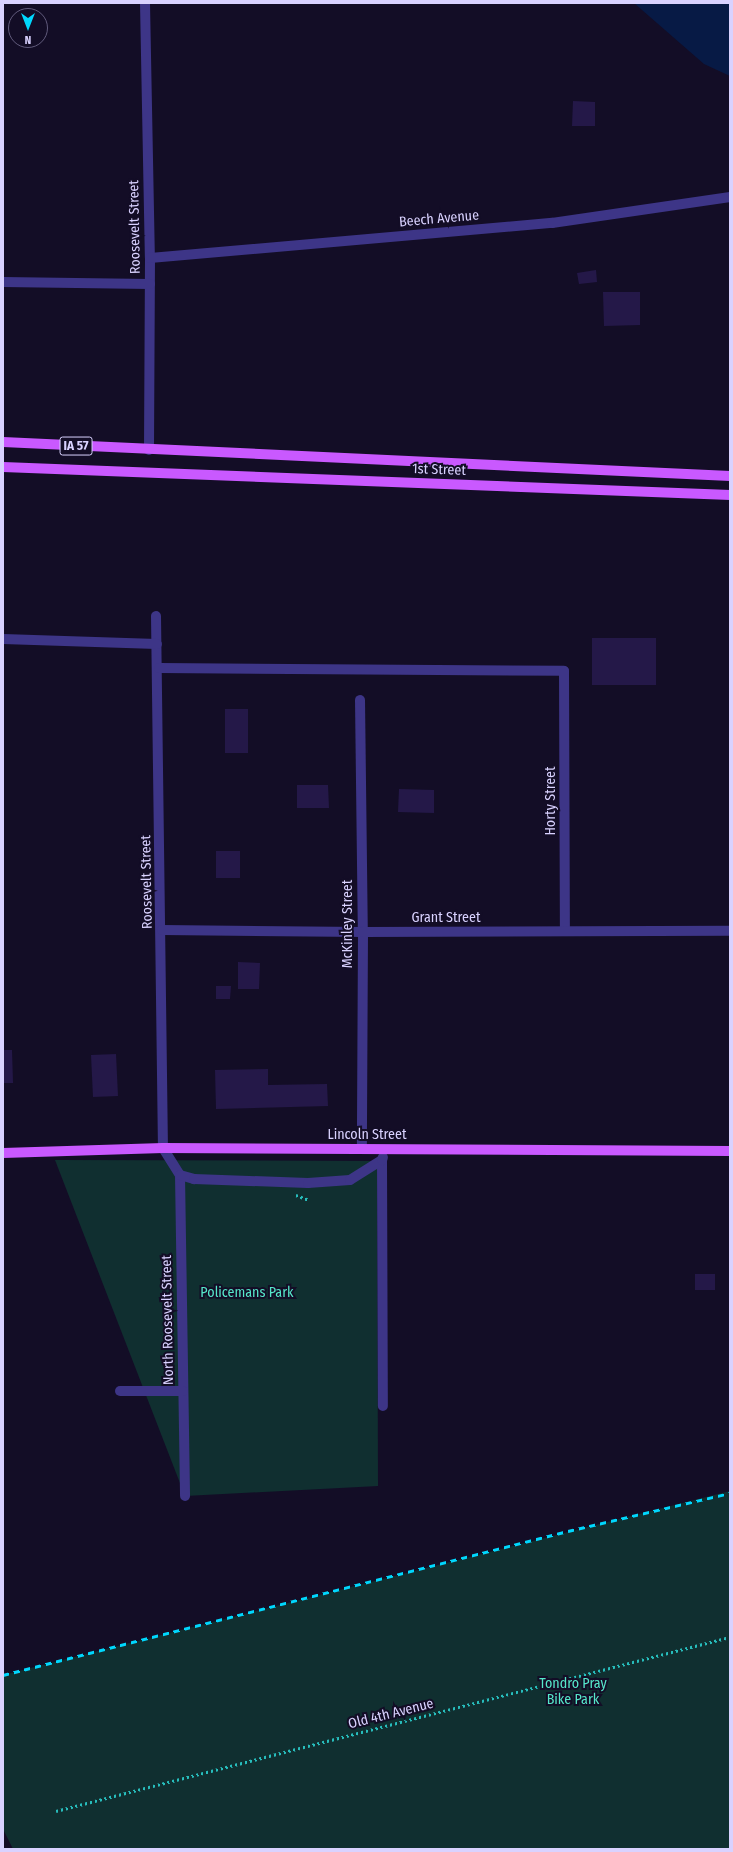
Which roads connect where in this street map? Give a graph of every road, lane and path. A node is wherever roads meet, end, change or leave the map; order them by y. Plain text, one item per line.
1 (145, 3) edge
2 (730, 197) edge
3 (150, 258) junction
4 (3, 282) edge
5 (150, 284) junction
6 (3, 442) edge
7 (149, 450) junction
8 (3, 467) edge
9 (730, 476) edge
10 (730, 495) edge
11 (156, 616) dead end
12 (3, 639) edge
13 (157, 644) junction
14 (158, 668) junction
15 (360, 700) dead end
16 (162, 930) junction
17 (730, 931) edge
18 (363, 932) junction
19 (565, 932) junction
20 (163, 1148) junction
21 (362, 1149) junction
22 (386, 1149) junction
23 (730, 1151) edge
24 (3, 1153) edge
25 (382, 1160) junction
26 (180, 1175) junction
27 (120, 1391) dead end
28 (183, 1391) junction
29 (383, 1406) dead end
30 (185, 1496) dead end
31 (730, 1637) edge
32 (56, 1811) dead end

1 - 3 street, Roosevelt Street
2 - 3 street, Beech Avenue
3 - 5 street, Roosevelt Street
4 - 5 street
5 - 7 street, Roosevelt Street
6 - 7 main road, IA 57
7 - 9 main road, 1st Street
8 - 10 main road, 1st Street / IA 57
11 - 13 street, Roosevelt Street
12 - 13 street
13 - 14 street, Roosevelt Street
14 - 16 street, Roosevelt Street
14 - 19 street, Horty Street
15 - 18 street, McKinley Street
16 - 18 street, Grant Street
16 - 20 street, Roosevelt Street
17 - 19 street, Grant Street
18 - 19 street, Grant Street
18 - 21 street, McKinley Street
20 - 21 main road, Lincoln Street
20 - 24 main road, Lincoln Street
20 - 26 street
21 - 22 main road, Lincoln Street
22 - 23 main road, Lincoln Street
22 - 25 street
25 - 26 street
25 - 29 street
26 - 28 street, North Roosevelt Street
27 - 28 street
28 - 30 street, North Roosevelt Street
31 - 32 path, Old 4th Avenue

